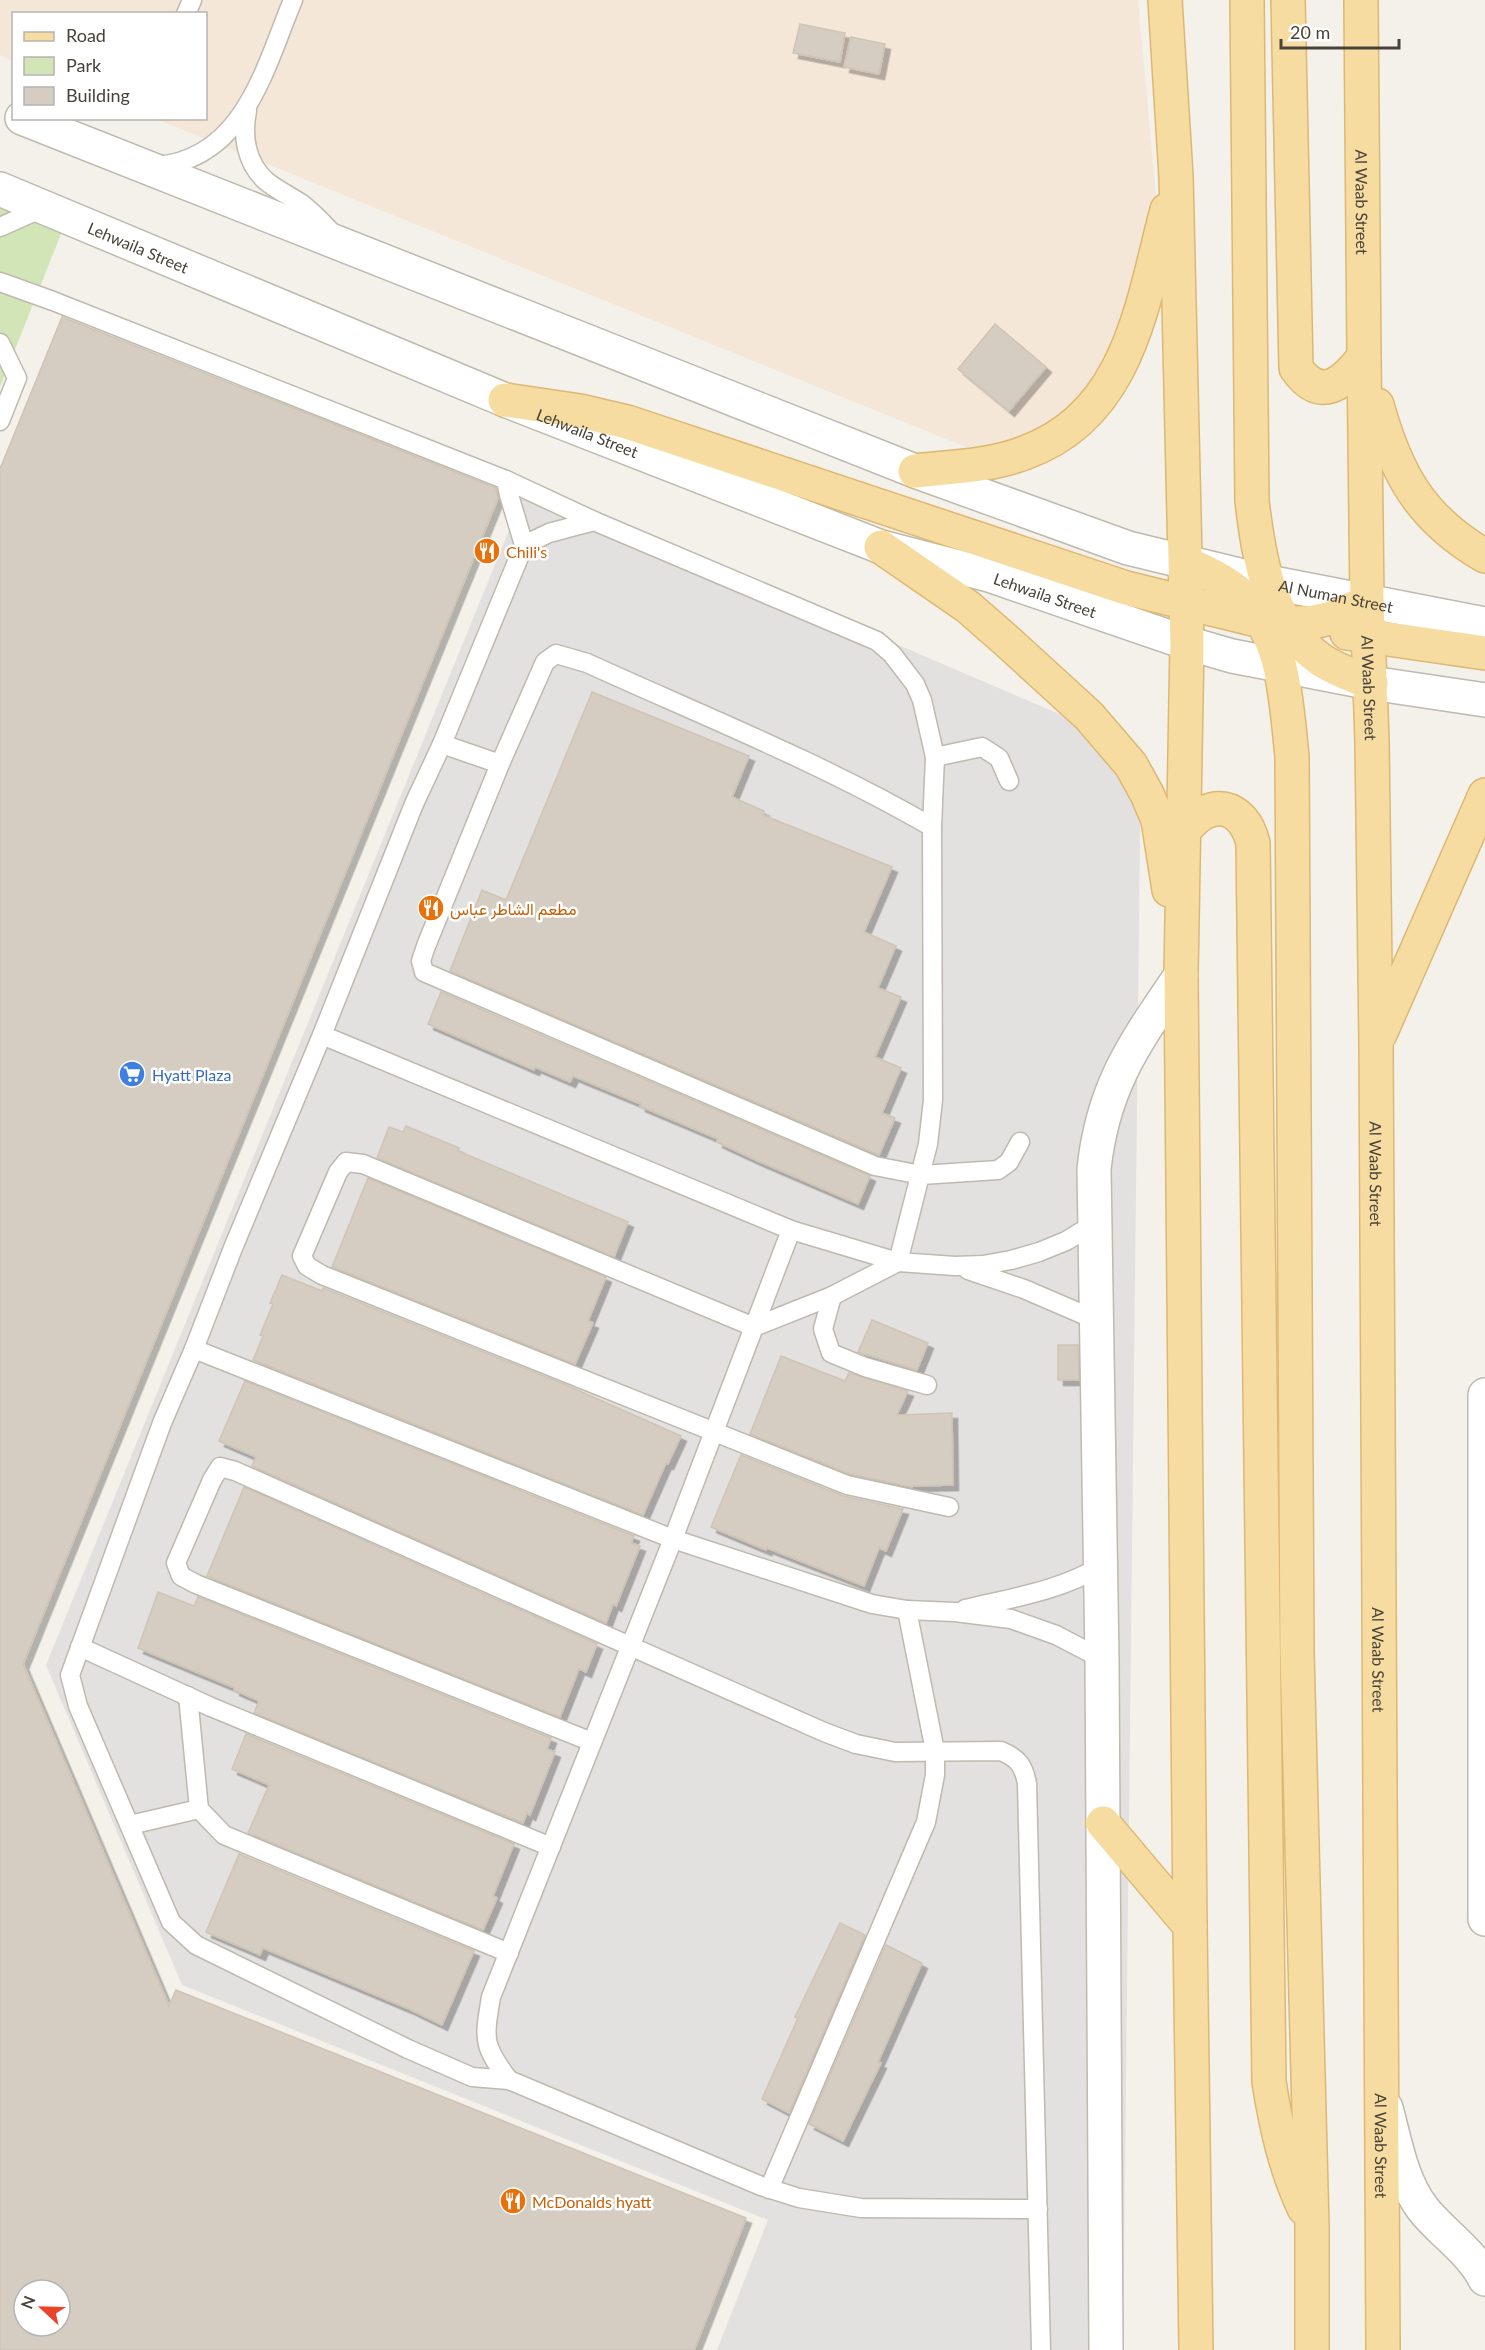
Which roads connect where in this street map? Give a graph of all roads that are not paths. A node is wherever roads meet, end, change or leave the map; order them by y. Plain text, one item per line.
1 (293, 0) edge
2 (1165, 0) edge
3 (1247, 0) edge
4 (1288, 0) edge
5 (1361, 0) edge
6 (248, 106) junction
7 (27, 120) edge
8 (143, 168) junction
9 (1176, 176) junction
10 (0, 189) edge
11 (45, 207) junction
12 (0, 227) edge
13 (344, 246) junction
14 (0, 282) edge
15 (0, 343) edge
16 (1364, 357) junction
17 (505, 400) junction
18 (0, 422) edge
19 (915, 471) junction
20 (506, 480) junction
21 (594, 521) junction
22 (524, 545) junction
23 (881, 547) junction
24 (1485, 556) edge
25 (1186, 562) junction
26 (1268, 582) junction
27 (1367, 602) junction
28 (1187, 604) junction
29 (1275, 624) junction
30 (1485, 624) edge
31 (1368, 636) junction
32 (1187, 643) junction
33 (1485, 653) edge
34 (1279, 666) junction
35 (1371, 683) junction
36 (1485, 699) edge
37 (442, 744) junction
38 (935, 757) junction
39 (500, 764) junction
40 (1009, 781) dead end
41 (1485, 795) edge
42 (932, 827) junction
43 (1185, 830) junction
44 (1181, 975) junction
45 (322, 1035) junction
46 (1376, 1044) junction
47 (1020, 1142) dead end
48 (921, 1175) junction
49 (1094, 1224) junction
50 (791, 1230) junction
51 (898, 1262) junction
52 (955, 1266) junction
53 (832, 1296) junction
54 (1096, 1320) junction
55 (754, 1327) junction
56 (194, 1349) junction
57 (927, 1385) dead end
58 (1485, 1395) edge
59 (1485, 1409) edge
60 (714, 1432) junction
61 (1485, 1446) edge
62 (949, 1508) dead end
63 (673, 1539) junction
64 (1101, 1566) junction
65 (908, 1610) junction
66 (955, 1612) junction
67 (630, 1645) junction
68 (80, 1647) junction
69 (1102, 1659) junction
70 (188, 1696) junction
71 (592, 1742) junction
72 (935, 1751) junction
73 (199, 1809) junction
74 (1103, 1823) junction
75 (130, 1825) junction
76 (551, 1847) junction
77 (1485, 1919) edge
78 (1190, 1926) junction
79 (509, 1953) junction
80 (509, 2080) junction
81 (1381, 2091) junction
82 (769, 2189) junction
83 (1038, 2209) junction
84 (1312, 2227) junction
85 (1473, 2246) edge
86 (1485, 2279) edge
87 (1041, 2350) edge
88 (1106, 2350) edge
89 (1196, 2350) edge
90 (1312, 2350) edge
91 (1383, 2350) edge

1 - 6 lane
2 - 9 main road
3 - 26 main road
4 - 16 main road
5 - 16 main road, Al Waab Street
6 - 8 lane
6 - 13 lane
7 - 8 street
8 - 13 street
9 - 19 main road
9 - 25 main road
10 - 11 street, Lehwaila Street
11 - 12 lane
11 - 17 street, Lehwaila Street
13 - 19 street
14 - 20 lane
15 - 18 lane
16 - 24 main road
16 - 27 main road, Al Waab Street
17 - 23 street, Lehwaila Street
17 - 28 main road
19 - 25 street
20 - 21 lane
20 - 22 lane
21 - 22 lane
21 - 38 lane
22 - 37 lane
23 - 32 street, Lehwaila Street
23 - 44 main road
25 - 26 street, Al Numan Street
25 - 28 main road
25 - 29 main road
26 - 27 street, Al Numan Street
26 - 29 main road
27 - 29 main road
27 - 30 street, Al Numan Street
27 - 31 main road, Al Waab Street
28 - 29 main road
28 - 32 main road
29 - 31 main road
29 - 32 main road
29 - 34 main road
29 - 35 main road
31 - 33 main road
31 - 35 main road, Al Waab Street
32 - 34 street
32 - 43 main road
34 - 35 street
34 - 84 main road
35 - 36 street
35 - 46 main road, Al Waab Street
37 - 39 lane
37 - 45 lane
38 - 40 lane
38 - 42 lane
39 - 42 lane
39 - 48 lane
41 - 46 main road
42 - 48 lane
43 - 44 main road
43 - 84 main road
44 - 49 street
44 - 78 main road
45 - 50 lane
45 - 56 lane
46 - 81 main road, Al Waab Street
47 - 48 lane
48 - 51 lane
49 - 52 lane
49 - 54 street
50 - 51 lane
50 - 55 lane
51 - 52 lane
51 - 53 lane
52 - 54 lane
53 - 55 lane
53 - 57 lane
54 - 64 street
55 - 60 lane
55 - 60 lane
56 - 63 lane
56 - 68 lane
58 - 59 street
59 - 61 street
60 - 62 lane
60 - 63 lane
61 - 77 street
63 - 65 lane
63 - 67 lane
64 - 66 lane
64 - 69 street
65 - 66 lane
65 - 72 lane
66 - 69 lane
67 - 71 lane
67 - 71 lane
67 - 72 lane
68 - 70 lane
68 - 75 lane
69 - 74 street
70 - 73 lane
70 - 76 lane
71 - 76 lane
72 - 82 lane
72 - 83 lane
73 - 75 lane
73 - 79 lane
74 - 78 main road
74 - 88 street
75 - 80 lane
76 - 79 lane
78 - 89 main road
79 - 80 lane
80 - 82 lane
81 - 85 street
81 - 91 main road, Al Waab Street
82 - 83 lane
83 - 87 lane
84 - 90 main road
85 - 86 street

